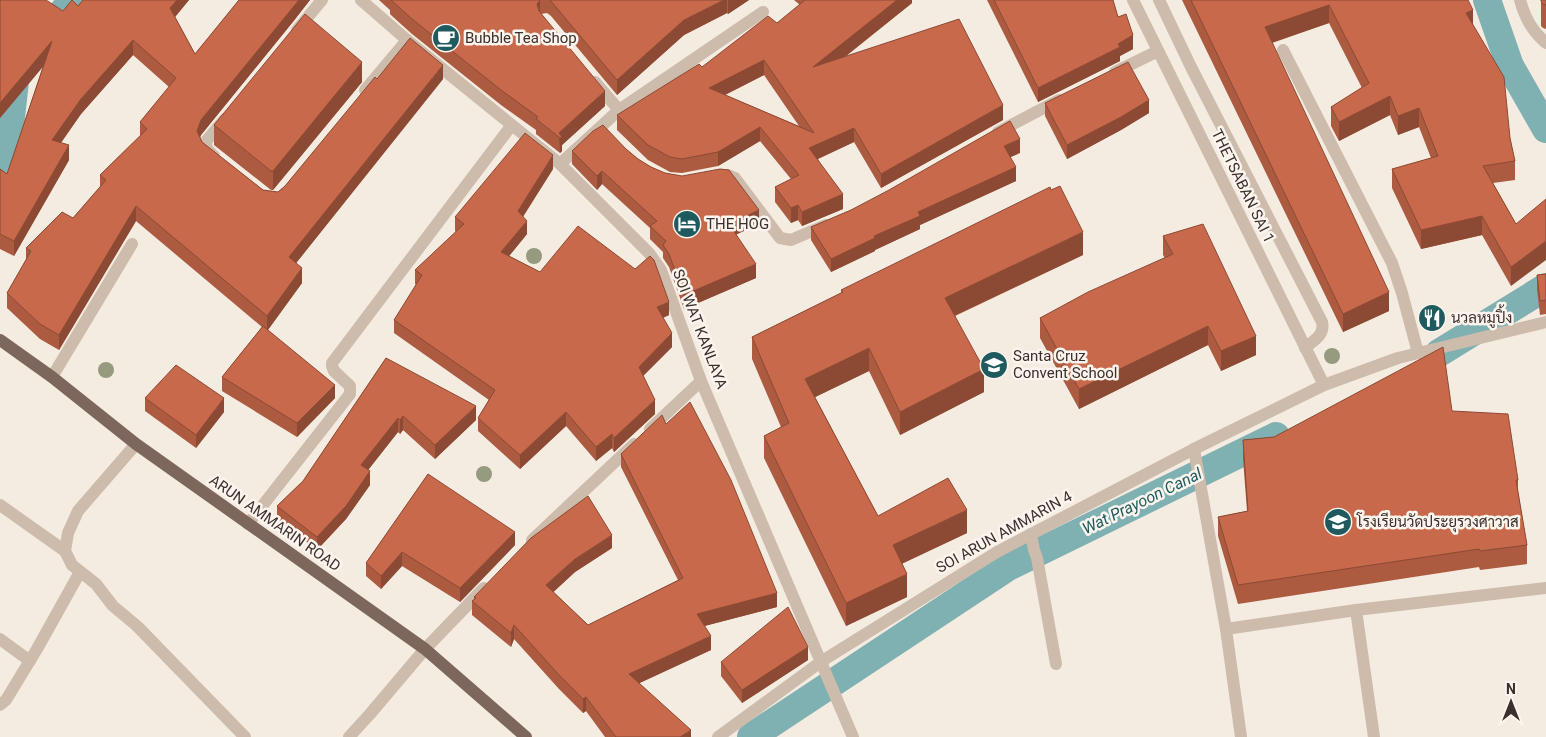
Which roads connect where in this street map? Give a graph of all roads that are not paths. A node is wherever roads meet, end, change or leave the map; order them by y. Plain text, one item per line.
1 (322, 0) edge
2 (361, 0) edge
3 (1133, 0) edge
4 (1158, 0) edge
5 (1520, 0) edge
6 (762, 12) dead end
7 (292, 37) edge
8 (407, 40) junction
9 (1546, 43) edge
10 (1284, 50) dead end
11 (1158, 51) junction
12 (588, 73) edge
13 (1107, 77) edge
14 (1072, 94) edge
15 (358, 98) edge
16 (620, 110) junction
17 (231, 111) edge
18 (511, 126) junction
19 (986, 139) edge
20 (222, 162) edge
21 (560, 164) junction
22 (707, 178) edge
23 (840, 219) edge
24 (132, 244) dead end
25 (1546, 322) edge
26 (0, 340) edge
27 (1305, 348) junction
28 (1421, 352) junction
29 (52, 378) junction
30 (701, 381) junction
31 (1324, 386) junction
32 (136, 444) junction
33 (1194, 449) junction
34 (0, 505) edge
35 (248, 524) junction
36 (1031, 534) junction
37 (65, 551) junction
38 (520, 551) edge
39 (80, 572) junction
40 (493, 579) edge
41 (1546, 588) edge
42 (1356, 610) junction
43 (1226, 629) junction
44 (0, 639) edge
45 (425, 650) junction
46 (30, 661) junction
47 (822, 661) junction
48 (1056, 664) dead end
49 (0, 704) edge
50 (245, 737) edge
51 (348, 737) edge
52 (526, 737) edge
53 (718, 737) edge
54 (853, 737) edge
55 (1241, 737) edge
56 (1374, 737) edge

1 - 7 street
2 - 8 street, SOI WAT KANLAYA
3 - 11 street, THETSABAN SAI 1
4 - 27 street
5 - 9 street
6 - 16 street
8 - 15 street
8 - 18 street, SOI WAT KANLAYA
10 - 28 street
11 - 13 street
11 - 27 street, THETSABAN SAI 1
12 - 16 street
14 - 19 street
16 - 21 street
17 - 20 street
18 - 21 street, SOI WAT KANLAYA
18 - 35 street
21 - 30 street, SOI WAT KANLAYA
22 - 23 street
24 - 29 street
25 - 28 street, SOI ARUN AMMARIN 4
26 - 29 main road, ARUN AMMARIN ROAD
27 - 31 street, THETSABAN SAI 1
28 - 31 street, SOI ARUN AMMARIN 4
29 - 32 main road, ARUN AMMARIN ROAD
30 - 38 street
30 - 47 street, SOI WAT KANLAYA
31 - 33 street, SOI ARUN AMMARIN 4
32 - 35 main road, ARUN AMMARIN ROAD
32 - 37 street
33 - 36 street, SOI ARUN AMMARIN 4
33 - 43 street
34 - 37 street
35 - 45 main road, ARUN AMMARIN ROAD
36 - 47 street, SOI ARUN AMMARIN 4
36 - 48 street
37 - 39 street
39 - 46 street
39 - 50 street
40 - 45 street
41 - 42 street
42 - 43 street
42 - 56 street
43 - 55 street
44 - 46 street
45 - 51 street
45 - 52 main road, ARUN AMMARIN ROAD
46 - 49 street
47 - 53 street, SOI ARUN AMMARIN 4
47 - 54 street, SOI WAT KANLAYA

